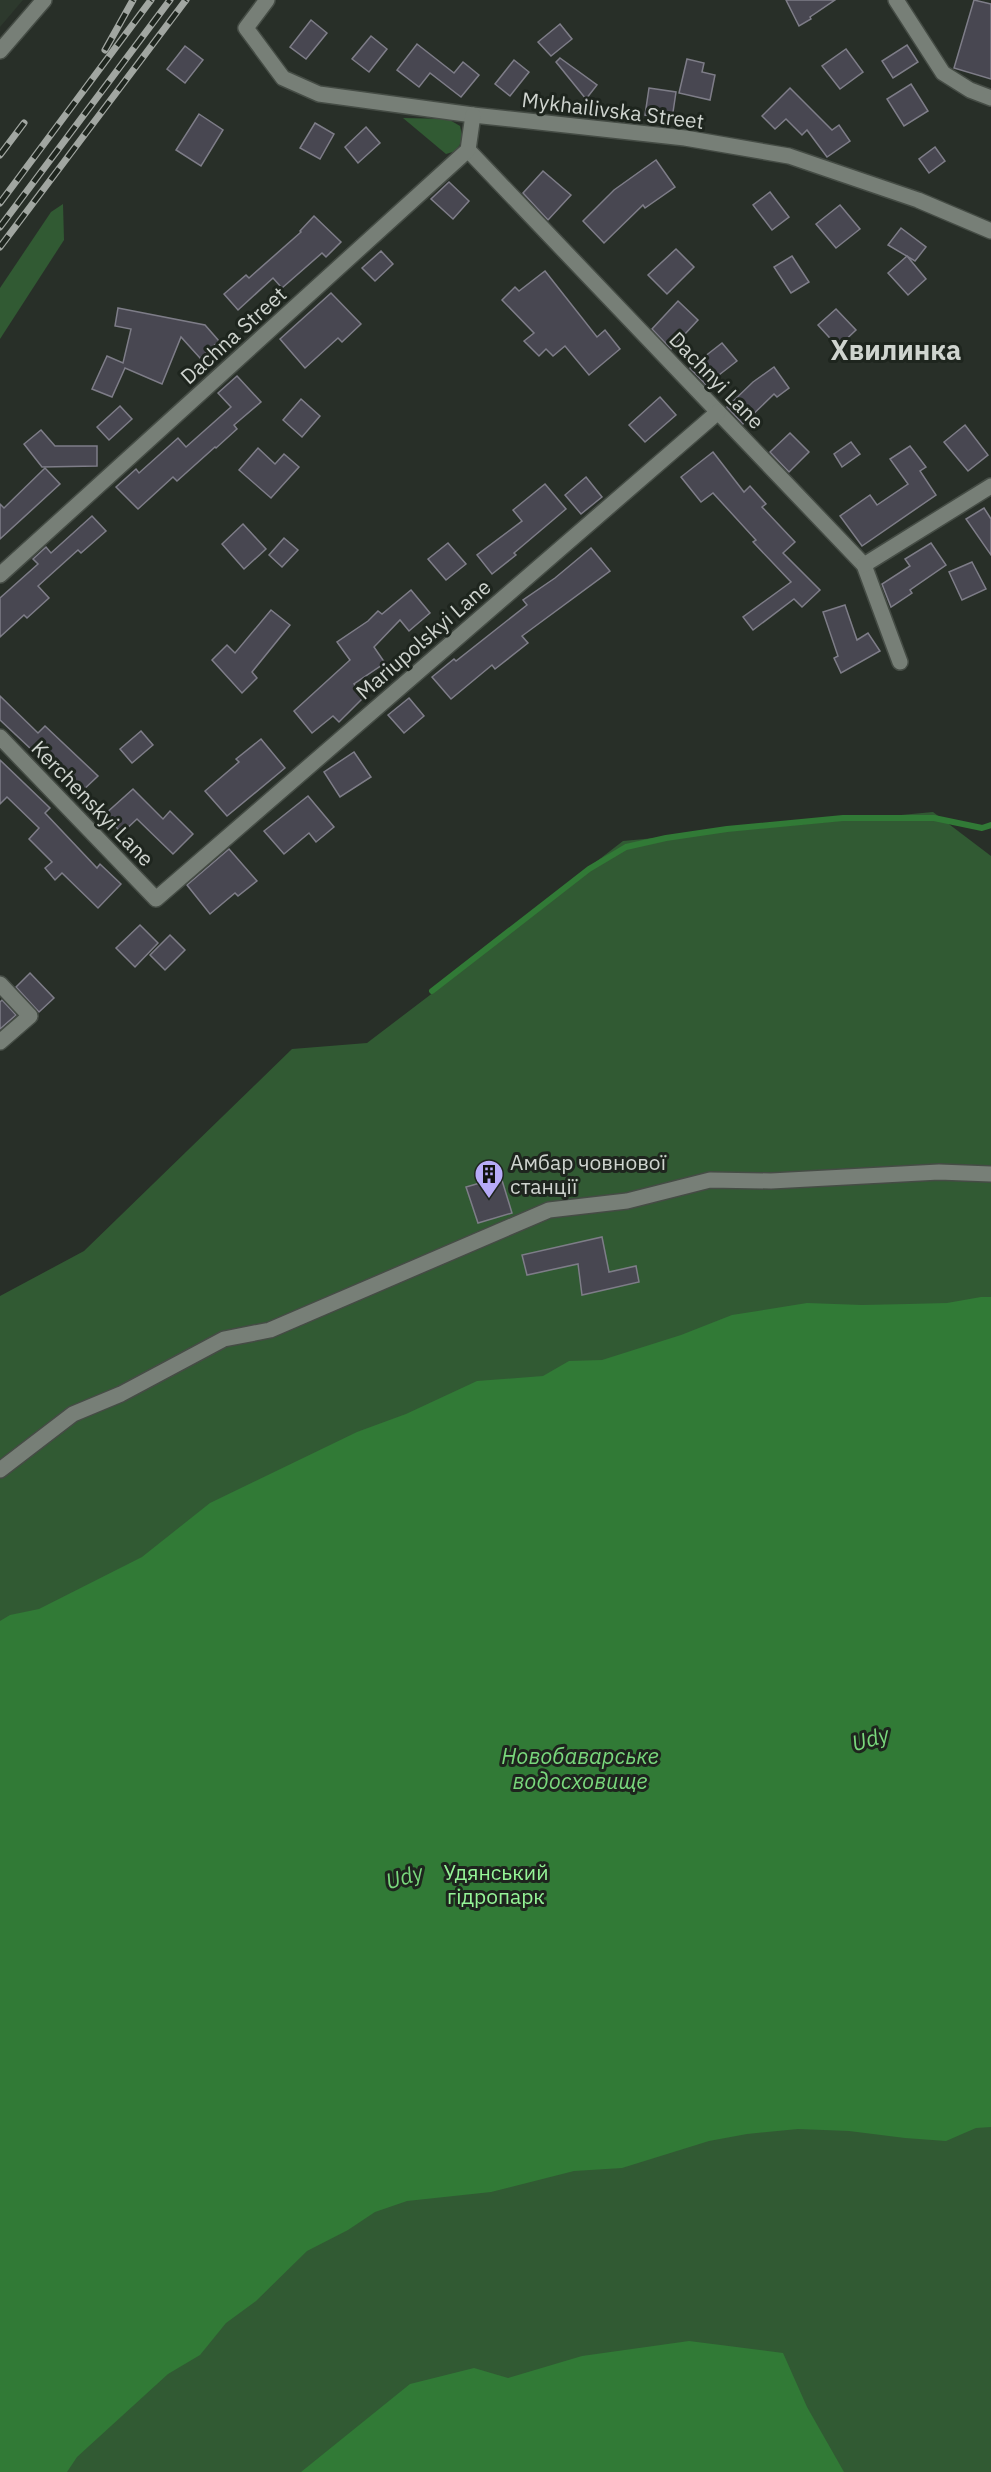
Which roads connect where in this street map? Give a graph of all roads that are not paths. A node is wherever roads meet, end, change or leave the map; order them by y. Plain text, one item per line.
1 (44, 0) edge
2 (267, 0) edge
3 (896, 0) edge
4 (0, 51) edge
5 (991, 98) edge
6 (473, 115) junction
7 (468, 150) junction
8 (991, 231) edge
9 (718, 412) junction
10 (991, 486) edge
11 (864, 565) junction
12 (0, 575) edge
13 (900, 662) dead end
14 (0, 737) edge
15 (156, 899) joint
16 (0, 984) edge
17 (0, 1042) edge
18 (991, 1174) edge
19 (0, 1470) edge

1 - 4 street
2 - 6 street, Mykhailivska Street
3 - 5 street
6 - 7 street
6 - 8 street, Mykhailivska Street
7 - 9 street, Dachnyi Lane
7 - 12 street, Dachna Street
9 - 11 street, Dachnyi Lane
9 - 15 street, Mariupolskyi Lane
10 - 11 street
11 - 13 street, Dachnyi Lane
14 - 15 street, Kerchenskyi Lane
16 - 17 street
18 - 19 street

